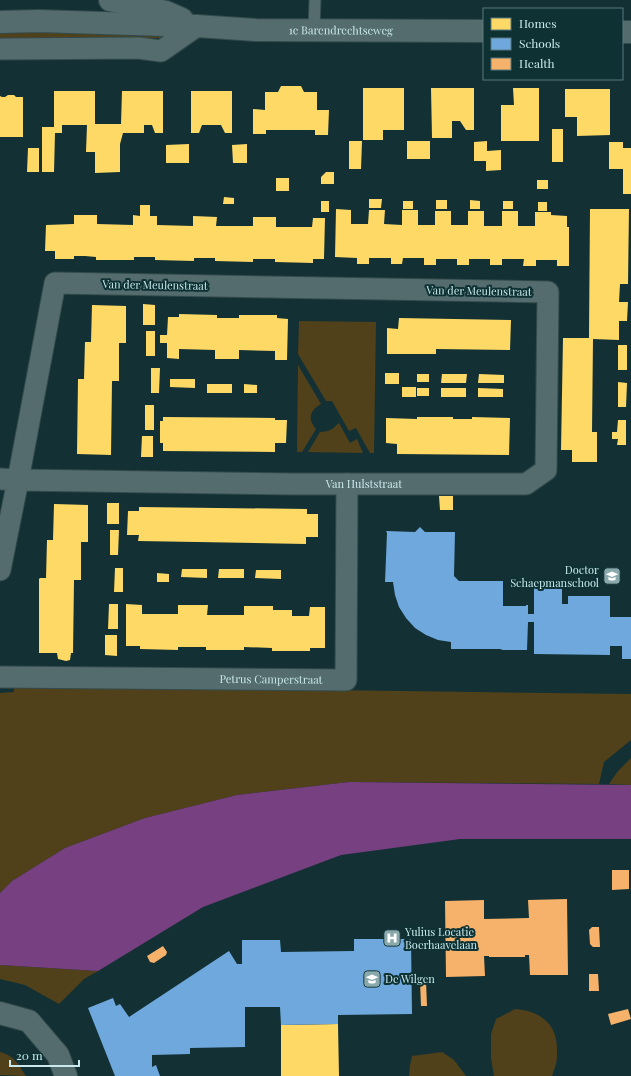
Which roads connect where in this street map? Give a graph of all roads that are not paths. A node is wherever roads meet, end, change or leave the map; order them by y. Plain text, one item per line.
1 (110, 0) edge
2 (315, 0) edge
3 (0, 22) edge
4 (197, 26) junction
5 (314, 30) junction
6 (483, 31) edge
7 (0, 49) edge
8 (548, 292) joint
9 (9, 479) edge
10 (347, 484) junction
11 (0, 570) edge
12 (0, 677) edge
13 (0, 1013) edge
14 (66, 1076) edge

1 - 4 main road, 1e Barendrechtseweg
2 - 5 lane
3 - 4 main road, 1e Barendrechtseweg
4 - 5 main road, 1e Barendrechtseweg
4 - 7 street
5 - 6 main road, 1e Barendrechtseweg
8 - 9 street, Van der Meulenstraat
8 - 10 street, Van Hulststraat
9 - 10 street, Van Hulststraat
9 - 11 street, Van der Meulenstraat
10 - 12 street, Petrus Camperstraat
13 - 14 main road

